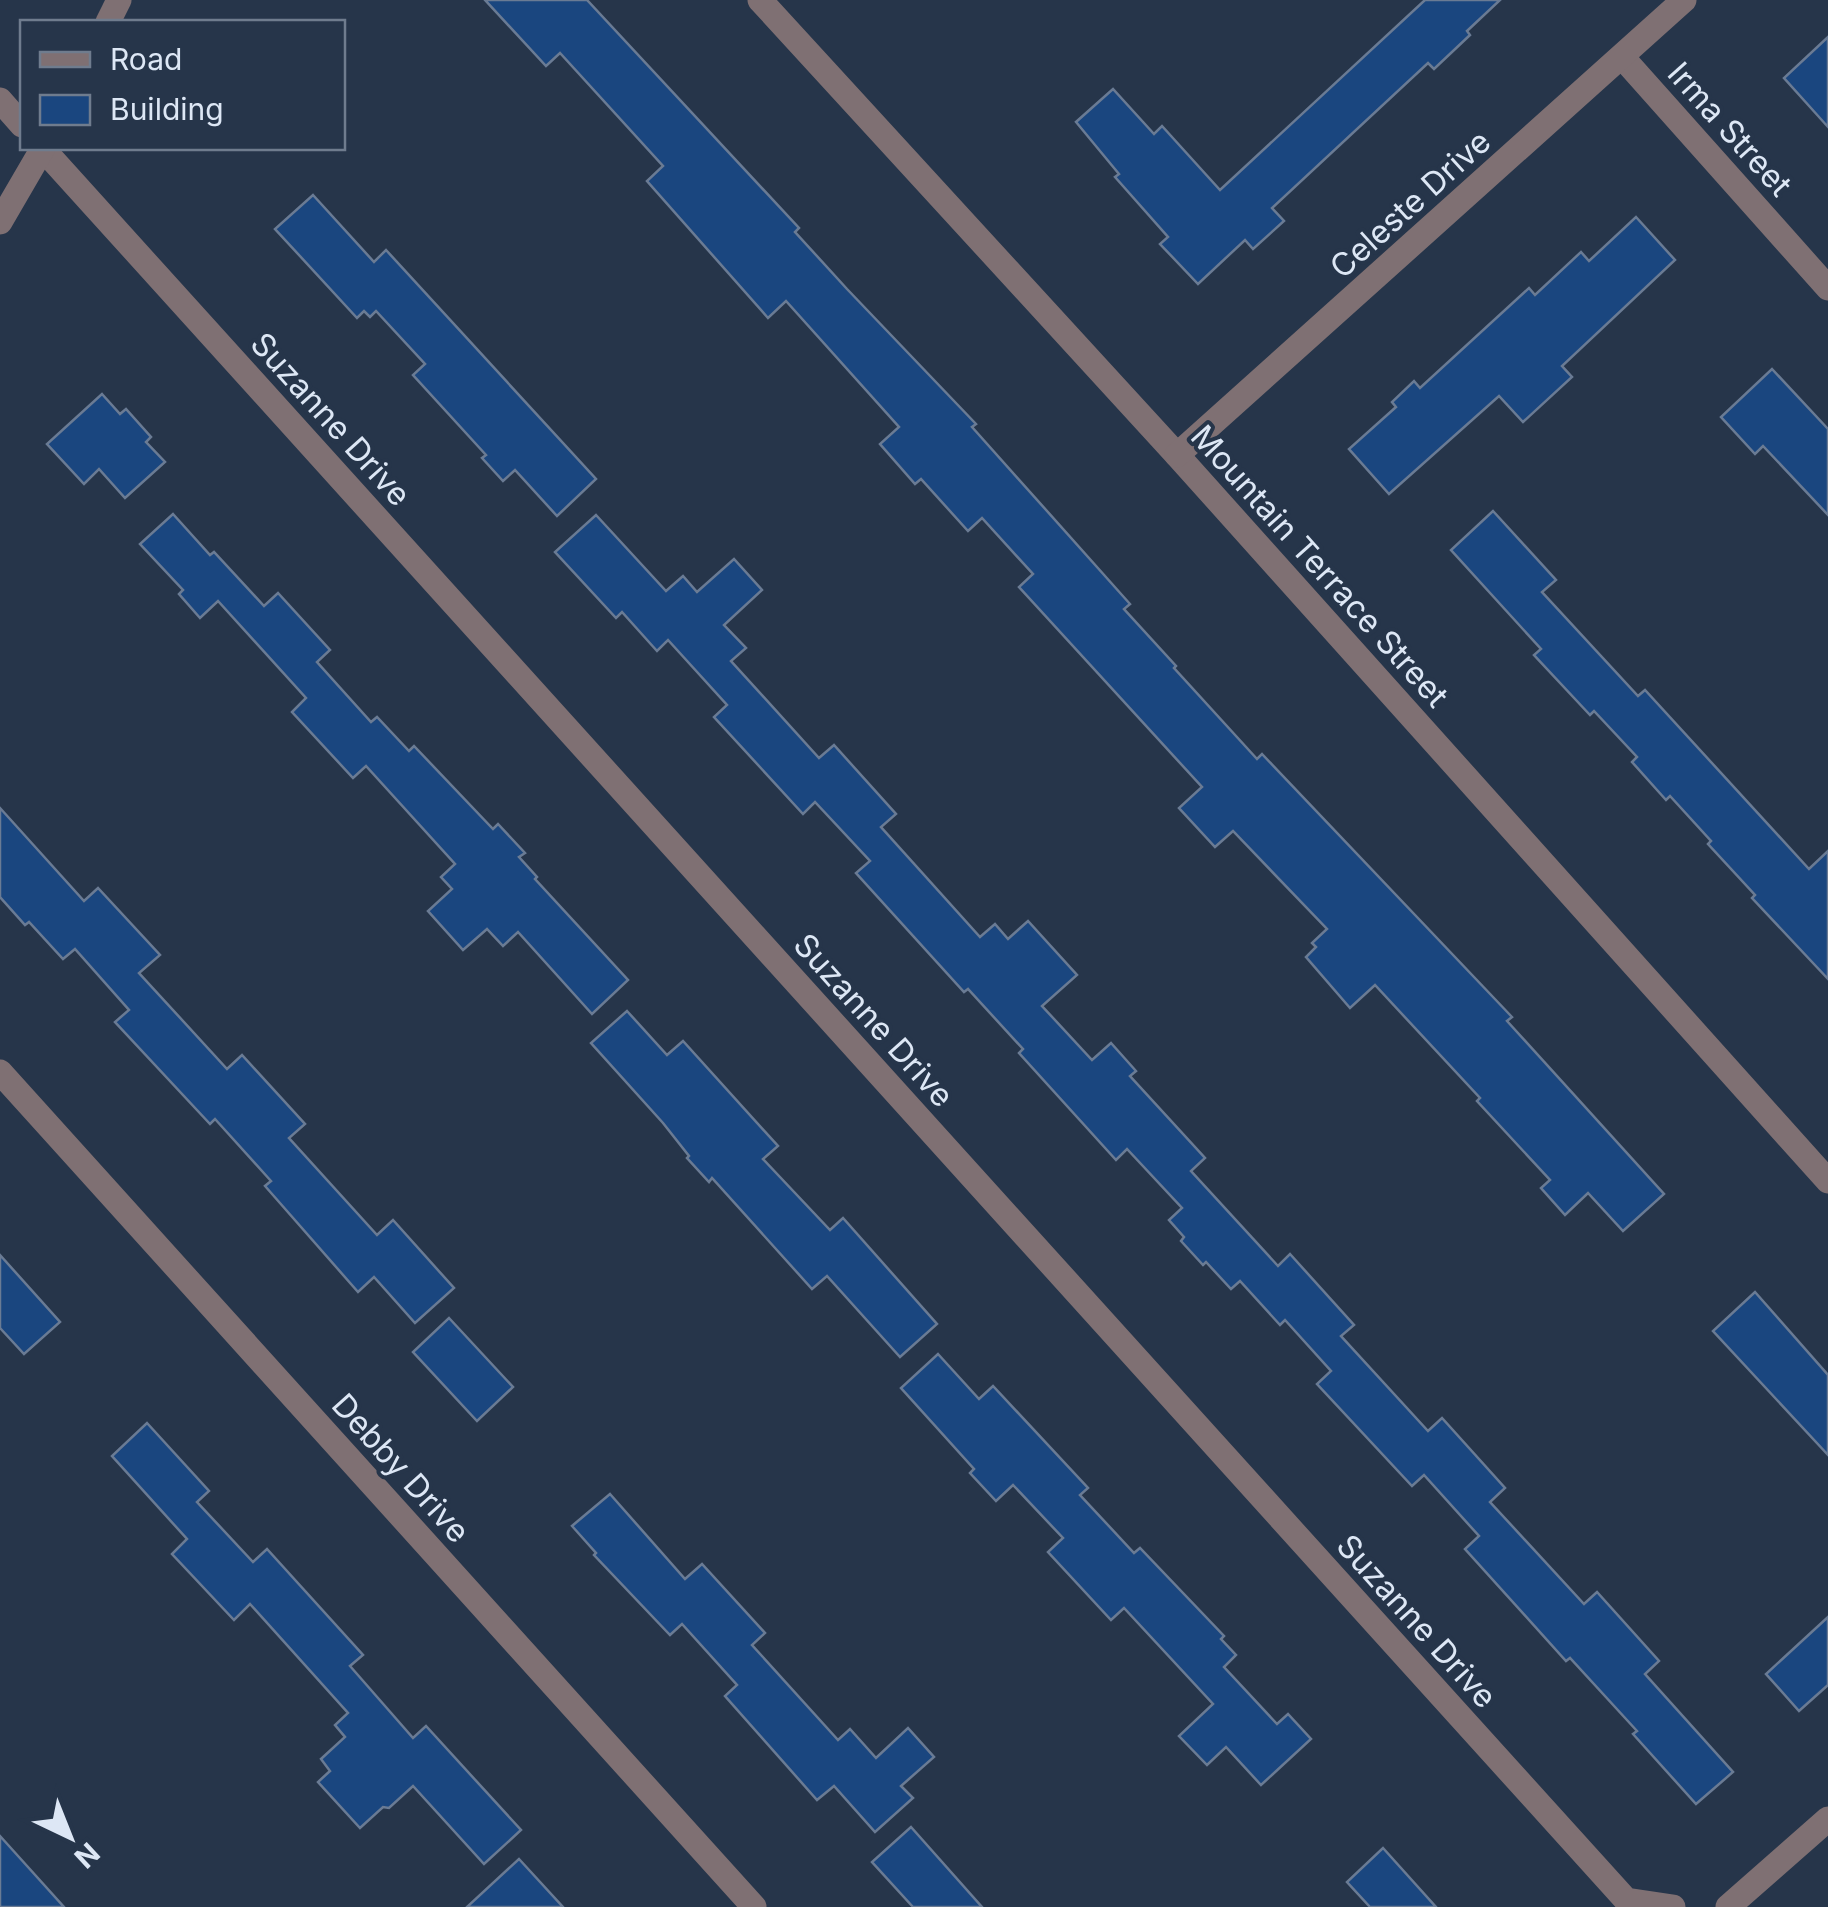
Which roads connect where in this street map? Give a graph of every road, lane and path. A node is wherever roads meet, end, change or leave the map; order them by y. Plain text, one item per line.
1 (760, 0) edge
2 (1684, 0) edge
3 (1622, 58) junction
4 (0, 100) edge
5 (20, 123) edge
6 (42, 150) edge
7 (45, 150) edge
8 (0, 222) edge
9 (1828, 288) edge
10 (1177, 455) junction
11 (0, 1072) edge
12 (1828, 1180) edge
13 (1828, 1818) edge
14 (754, 1907) edge
15 (1673, 1907) edge
16 (1728, 1907) edge

1 - 10 street, Mountain Terrace Street
2 - 3 street, Celeste Drive
3 - 9 street, Irma Street
3 - 10 street, Celeste Drive
4 - 5 street
6 - 8 street
7 - 15 street, Suzanne Drive
10 - 12 street, Mountain Terrace Street
11 - 14 street, Debby Drive
13 - 16 street

